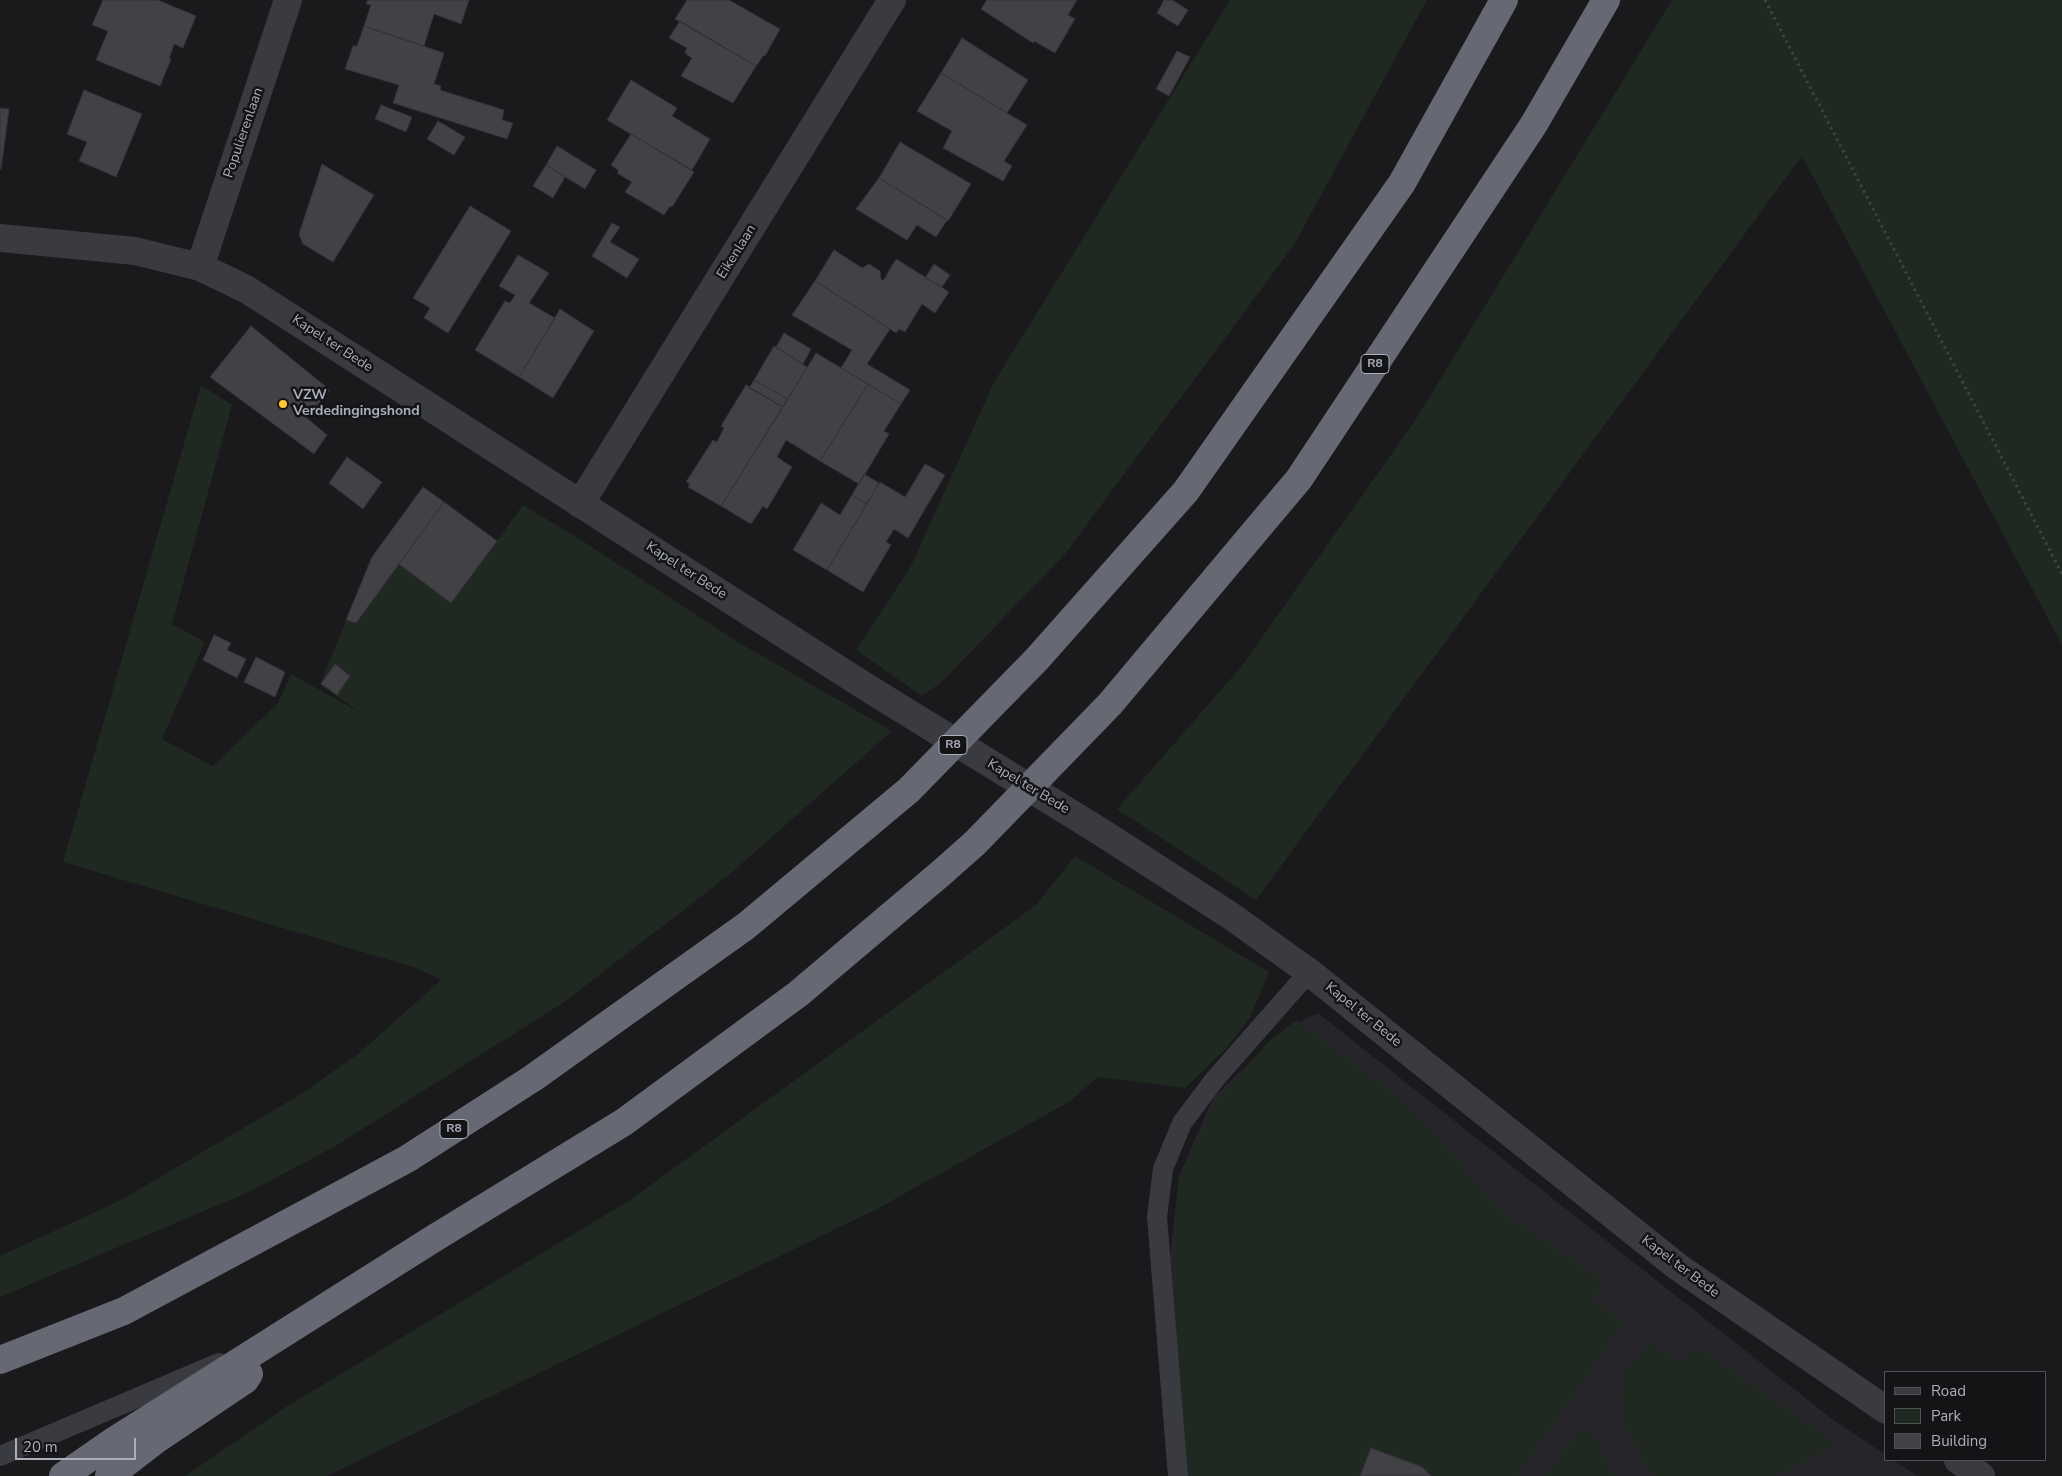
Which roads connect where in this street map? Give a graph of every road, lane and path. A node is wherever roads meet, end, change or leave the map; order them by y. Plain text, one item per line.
1 (288, 0) edge
2 (892, 0) edge
3 (1504, 0) edge
4 (1606, 0) edge
5 (1765, 0) edge
6 (0, 238) edge
7 (200, 267) junction
8 (580, 504) junction
9 (2062, 574) edge
10 (1309, 972) junction
11 (278, 1338) junction
12 (0, 1360) edge
13 (1884, 1409) edge
14 (0, 1456) edge
15 (1959, 1461) edge
16 (63, 1476) edge
17 (109, 1476) edge
18 (1178, 1476) edge
19 (1981, 1476) edge

1 - 7 street, Populierenlaan
2 - 8 street, Eikenlaan
3 - 12 highway, R8
4 - 11 highway, R8
5 - 9 path
6 - 7 street, Kapel ter Bede
7 - 8 street, Kapel ter Bede
8 - 10 street, Kapel ter Bede
10 - 13 street, Kapel ter Bede
10 - 18 lane
11 - 14 lane
11 - 16 highway
11 - 17 highway
15 - 19 street

